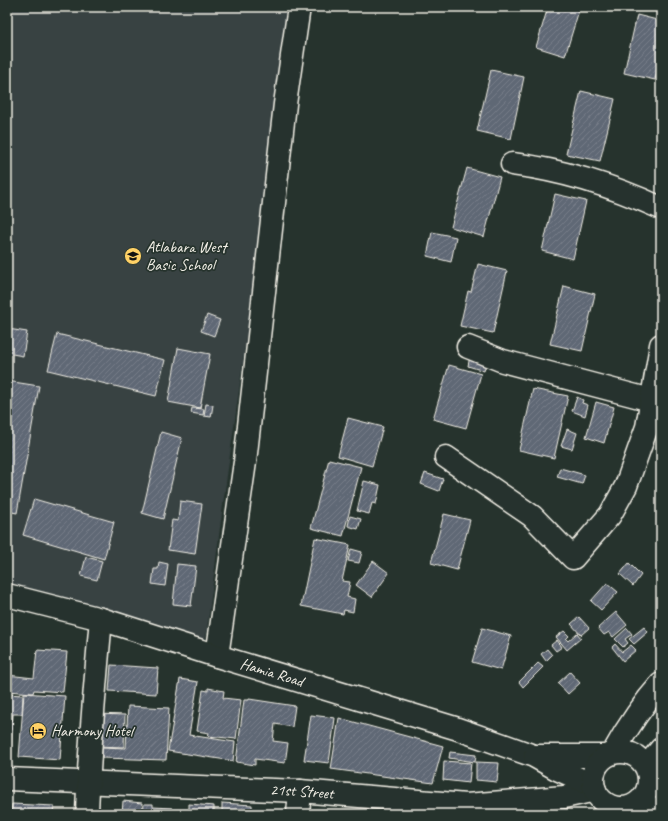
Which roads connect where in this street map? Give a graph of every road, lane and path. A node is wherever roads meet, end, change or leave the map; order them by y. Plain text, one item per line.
1 (298, 7) edge
2 (512, 164) dead end
3 (661, 208) edge
4 (661, 345) edge
5 (468, 347) dead end
6 (651, 400) junction
7 (654, 429) edge
8 (446, 457) dead end
9 (7, 595) edge
10 (101, 619) junction
11 (217, 656) junction
12 (661, 684) edge
13 (661, 749) edge
14 (610, 754) junction
15 (534, 756) junction
16 (652, 776) edge
17 (7, 779) edge
18 (88, 781) junction
19 (300, 791) junction
20 (595, 797) edge
21 (626, 809) edge
22 (661, 810) edge
23 (87, 814) edge
24 (298, 814) edge

1 - 11 street
2 - 3 street
4 - 6 street
5 - 6 street
6 - 7 street
7 - 8 street
9 - 10 street, Hamia Road
10 - 11 street, Hamia Road
10 - 18 street
11 - 15 street, Hamia Road
12 - 14 street
13 - 16 street
14 - 15 street
14 - 16 street
14 - 20 street
15 - 20 street
16 - 21 street
17 - 18 street, 21st Street
18 - 19 street, 21st Street
18 - 23 street
19 - 20 street, 21st Street
19 - 24 street
20 - 21 street
21 - 22 street

